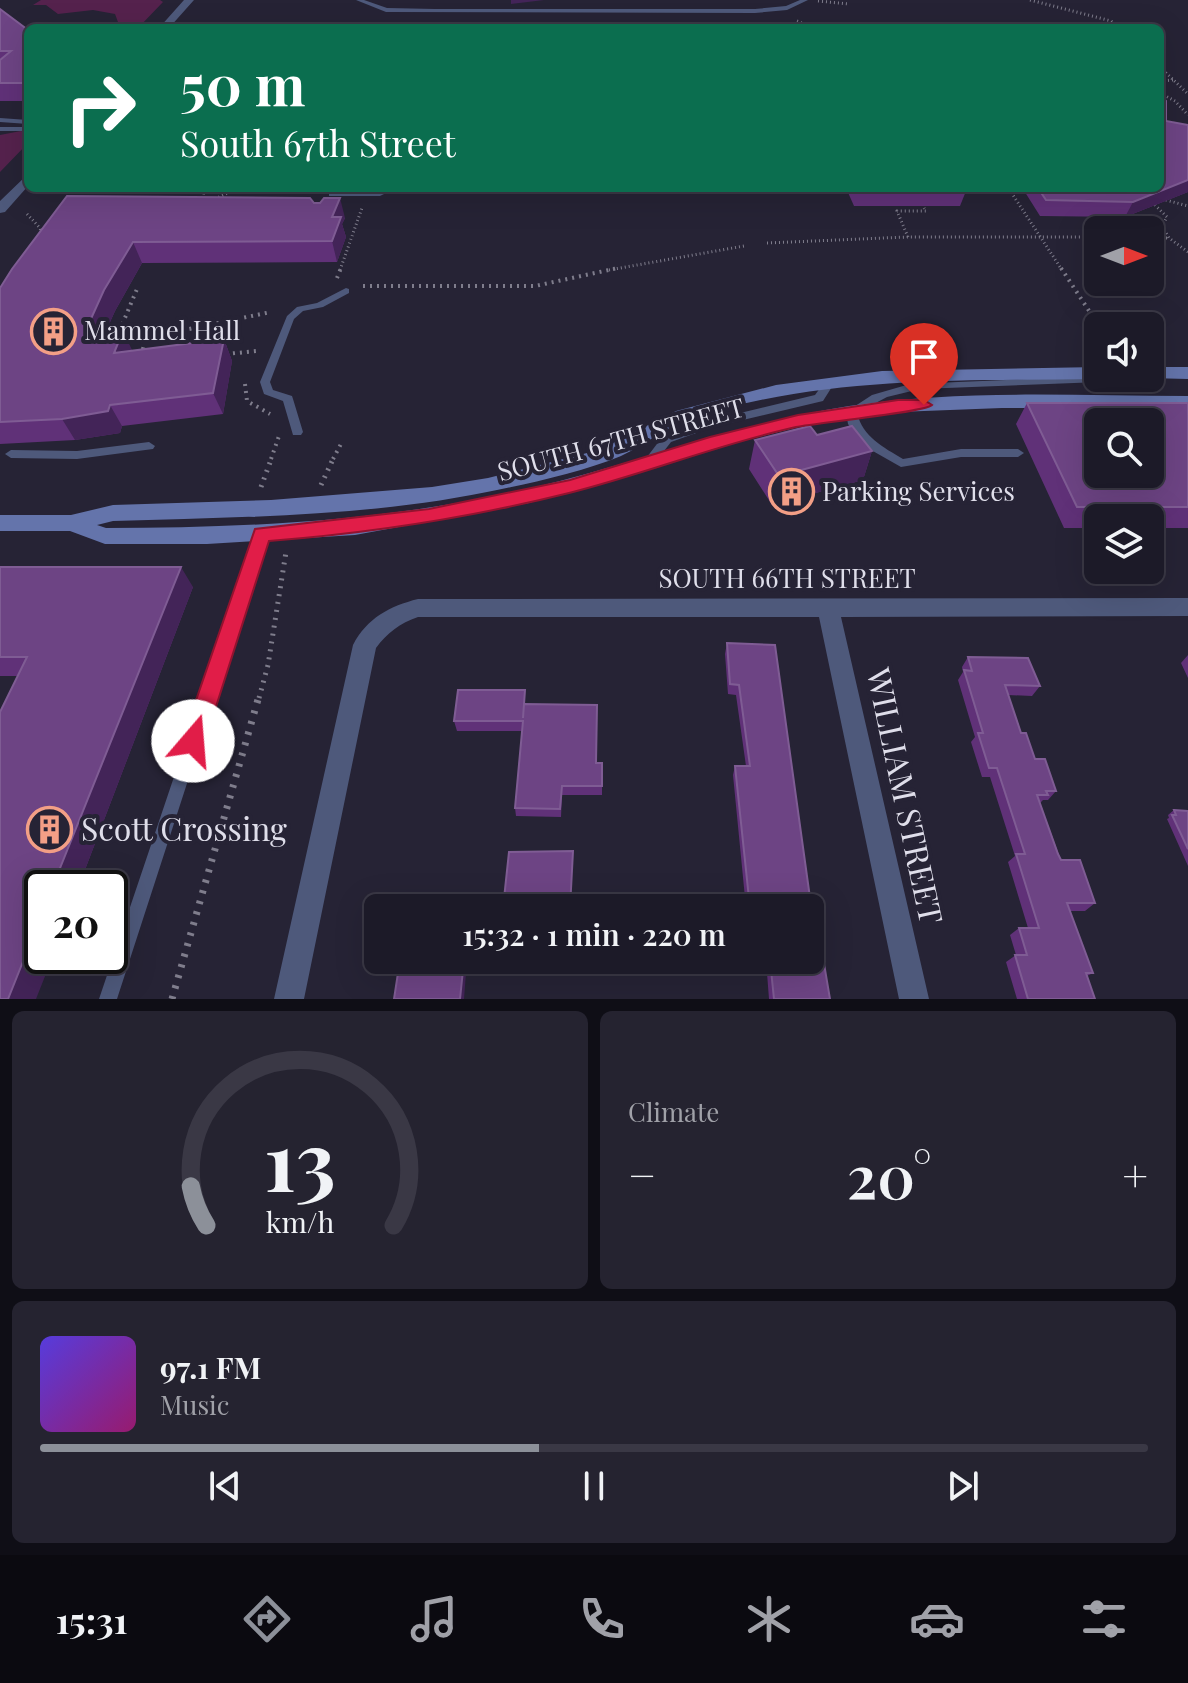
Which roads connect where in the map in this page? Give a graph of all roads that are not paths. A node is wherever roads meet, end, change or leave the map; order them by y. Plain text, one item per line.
1 (189, 0) edge
2 (359, 0) edge
3 (805, 0) edge
4 (436, 8) junction
5 (431, 21) dead end
6 (168, 24) edge
7 (0, 120) edge
8 (24, 122) edge
9 (0, 129) edge
10 (24, 129) edge
11 (24, 182) edge
12 (334, 192) edge
13 (349, 192) edge
14 (380, 194) dead end
15 (327, 206) edge
16 (0, 209) edge
17 (346, 291) dead end
18 (1084, 373) edge
19 (1164, 373) edge
20 (1188, 373) edge
21 (1084, 380) edge
22 (830, 382) junction
23 (1188, 402) edge
24 (851, 412) junction
25 (297, 432) dead end
26 (149, 446) dead end
27 (1018, 453) dead end
28 (11, 454) dead end
29 (650, 461) junction
30 (0, 523) edge
31 (71, 523) junction
32 (262, 534) junction
33 (1188, 607) edge
34 (828, 608) junction
35 (108, 999) edge
36 (289, 999) edge
37 (914, 999) edge

1 - 6 street
2 - 4 lane
3 - 4 lane
4 - 5 lane
7 - 8 lane
9 - 10 lane
11 - 16 street
12 - 15 lane
13 - 14 lane
17 - 25 lane
18 - 22 main road, SOUTH 67TH STREET
19 - 20 main road
21 - 24 lane
22 - 29 lane
22 - 31 main road, SOUTH 67TH STREET
23 - 24 main road, SOUTH 67TH STREET
24 - 27 lane
24 - 29 main road, SOUTH 67TH STREET
26 - 28 lane
29 - 32 main road, SOUTH 67TH STREET
30 - 31 main road, SOUTH 67TH STREET
31 - 32 main road, SOUTH 67TH STREET
32 - 35 lane
33 - 34 street, SOUTH 66TH STREET
34 - 36 street, SOUTH 66TH STREET
34 - 37 street, WILLIAM STREET

